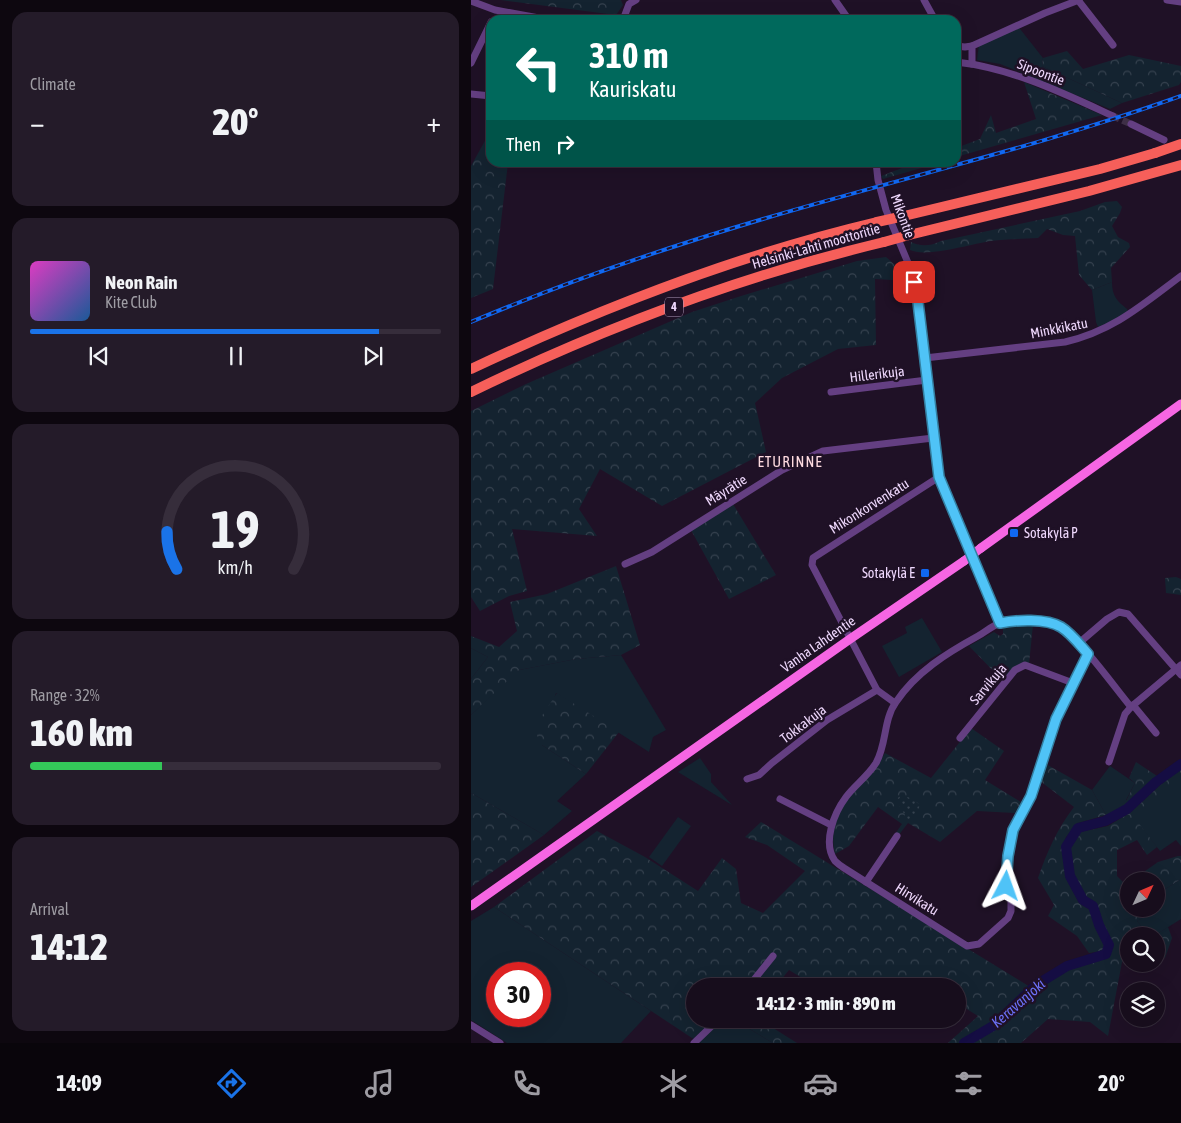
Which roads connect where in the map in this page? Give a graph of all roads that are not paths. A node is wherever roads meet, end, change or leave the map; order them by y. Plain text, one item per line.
1 (637, 0) edge
2 (835, 0) edge
3 (924, 0) edge
4 (1078, 0) edge
5 (1167, 0) edge
6 (471, 1) edge
7 (1181, 2) edge
8 (495, 10) junction
9 (493, 15) edge
10 (522, 15) edge
11 (625, 15) edge
12 (846, 15) edge
13 (932, 15) edge
14 (486, 32) edge
15 (1113, 45) dead end
16 (972, 46) junction
17 (961, 47) edge
18 (471, 63) edge
19 (961, 63) edge
20 (972, 64) junction
21 (471, 94) edge
22 (486, 96) edge
23 (1113, 116) tunnel mouth
24 (1131, 124) tunnel mouth
25 (1163, 140) dead end
26 (1180, 147) edge
27 (1180, 165) edge
28 (877, 167) edge
29 (1181, 276) edge
30 (925, 358) junction
31 (471, 370) edge
32 (927, 380) junction
33 (471, 392) edge
34 (831, 392) dead end
35 (1181, 404) edge
36 (933, 438) junction
37 (939, 477) junction
38 (625, 564) dead end
39 (1000, 623) junction
40 (850, 639) junction
41 (1079, 643) junction
42 (1088, 654) junction
43 (1179, 670) edge
44 (1073, 683) junction
45 (877, 690) junction
46 (895, 703) junction
47 (1132, 706) junction
48 (1156, 733) dead end
49 (960, 738) dead end
50 (1109, 762) dead end
51 (747, 779) dead end
52 (780, 799) dead end
53 (831, 826) junction
54 (897, 836) dead end
55 (866, 882) junction
56 (471, 906) edge
57 (773, 956) dead end
58 (755, 978) edge
59 (471, 1025) edge
60 (710, 1028) edge
61 (500, 1043) edge
62 (694, 1043) edge

1 - 11 street
2 - 12 street
3 - 13 street
4 - 15 street
4 - 16 street
5 - 7 street
6 - 8 street
8 - 9 street
8 - 10 street
14 - 18 street
16 - 17 street
16 - 20 street
19 - 20 street, Sipoontie
20 - 23 street, Sipoontie
21 - 22 street
24 - 25 street
26 - 31 highway, Helsinki-Lahti moottoritie / 4, bridge
27 - 33 highway, Helsinki-Lahti moottoritie / 4, bridge
28 - 30 street, Mikontie
29 - 30 street, Minkkikatu
30 - 32 street, Mikontie
32 - 34 street, Hillerikuja
32 - 36 street, Mikontie
35 - 40 main road, Vanha Lahdentie, bridge
36 - 37 street, Mikontie
36 - 38 street, Mäyrätie
37 - 39 street, Mikontie
37 - 40 street, Mikonkorvenkatu
39 - 41 street
39 - 46 street, Hirvikatu
40 - 45 street
40 - 56 main road, Vanha Lahdentie
41 - 42 street
41 - 43 street
42 - 44 street, Hirvikatu
42 - 47 street
43 - 47 street
44 - 49 street, Sarvikuja
44 - 55 street, Hirvikatu
45 - 46 street
45 - 51 street, Tokkakuja
46 - 53 street, Hirvikatu
47 - 48 street
47 - 50 street
52 - 53 street
53 - 55 street, Hirvikatu
54 - 55 street
57 - 58 street
59 - 61 street
60 - 62 street

